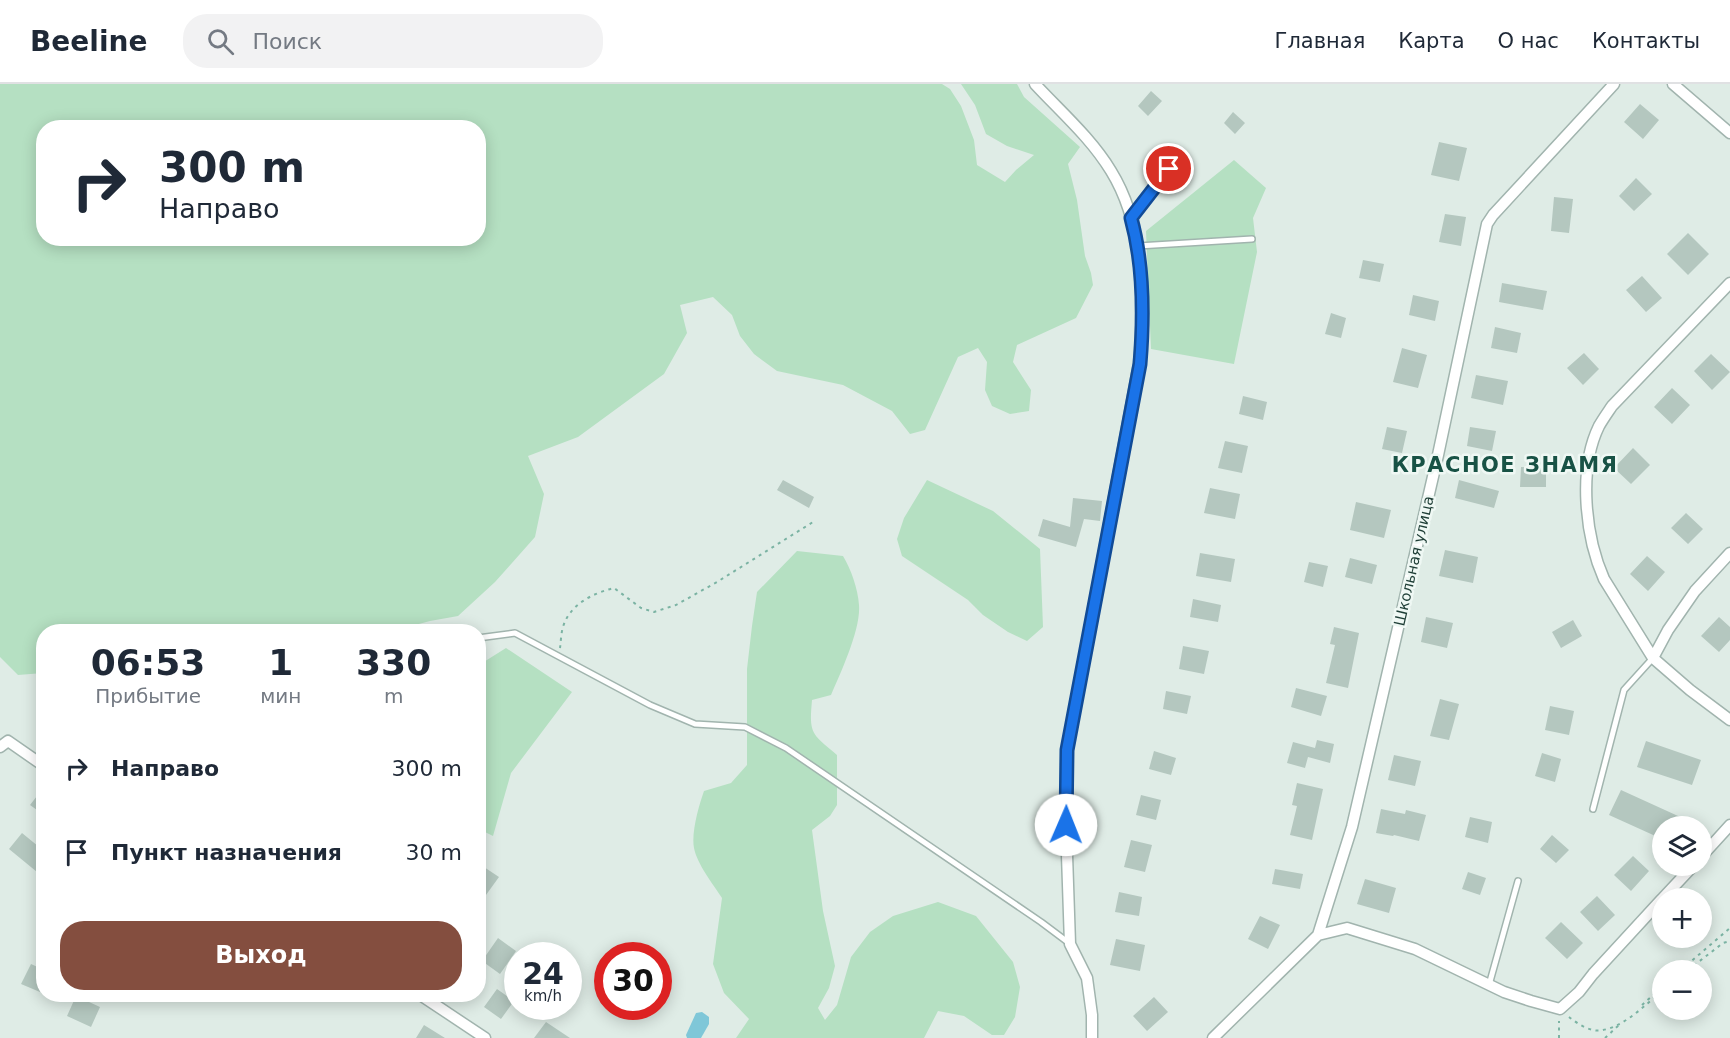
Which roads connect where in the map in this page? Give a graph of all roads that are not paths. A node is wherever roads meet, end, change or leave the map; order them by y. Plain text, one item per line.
1 (1035, 84) edge
2 (1614, 84) edge
3 (1673, 84) edge
4 (1730, 133) edge
5 (1182, 153) dead end
6 (1131, 218) junction
7 (1252, 239) dead end
8 (1138, 246) junction
9 (1730, 282) edge
10 (1730, 553) edge
11 (486, 638) edge
12 (1653, 658) junction
13 (1730, 720) edge
14 (0, 747) edge
15 (36, 760) edge
16 (1593, 809) dead end
17 (1730, 825) edge
18 (1712, 845) edge
19 (1684, 876) edge
20 (1518, 881) dead end
21 (1672, 888) edge
22 (1652, 910) edge
23 (1318, 935) junction
24 (1070, 944) junction
25 (1489, 985) junction
26 (430, 1002) edge
27 (485, 1038) edge
28 (1092, 1038) edge
29 (1213, 1038) edge

1 - 6 street
2 - 23 street, Школьная улица
3 - 4 street
5 - 6 lane
6 - 8 street
7 - 8 lane
8 - 24 street
9 - 12 street
10 - 12 street
11 - 24 lane
12 - 13 street
12 - 16 lane
14 - 15 street
17 - 18 street
19 - 21 street
20 - 25 lane
22 - 25 street
23 - 25 street
23 - 29 street, Школьная улица
24 - 28 street
26 - 27 street

